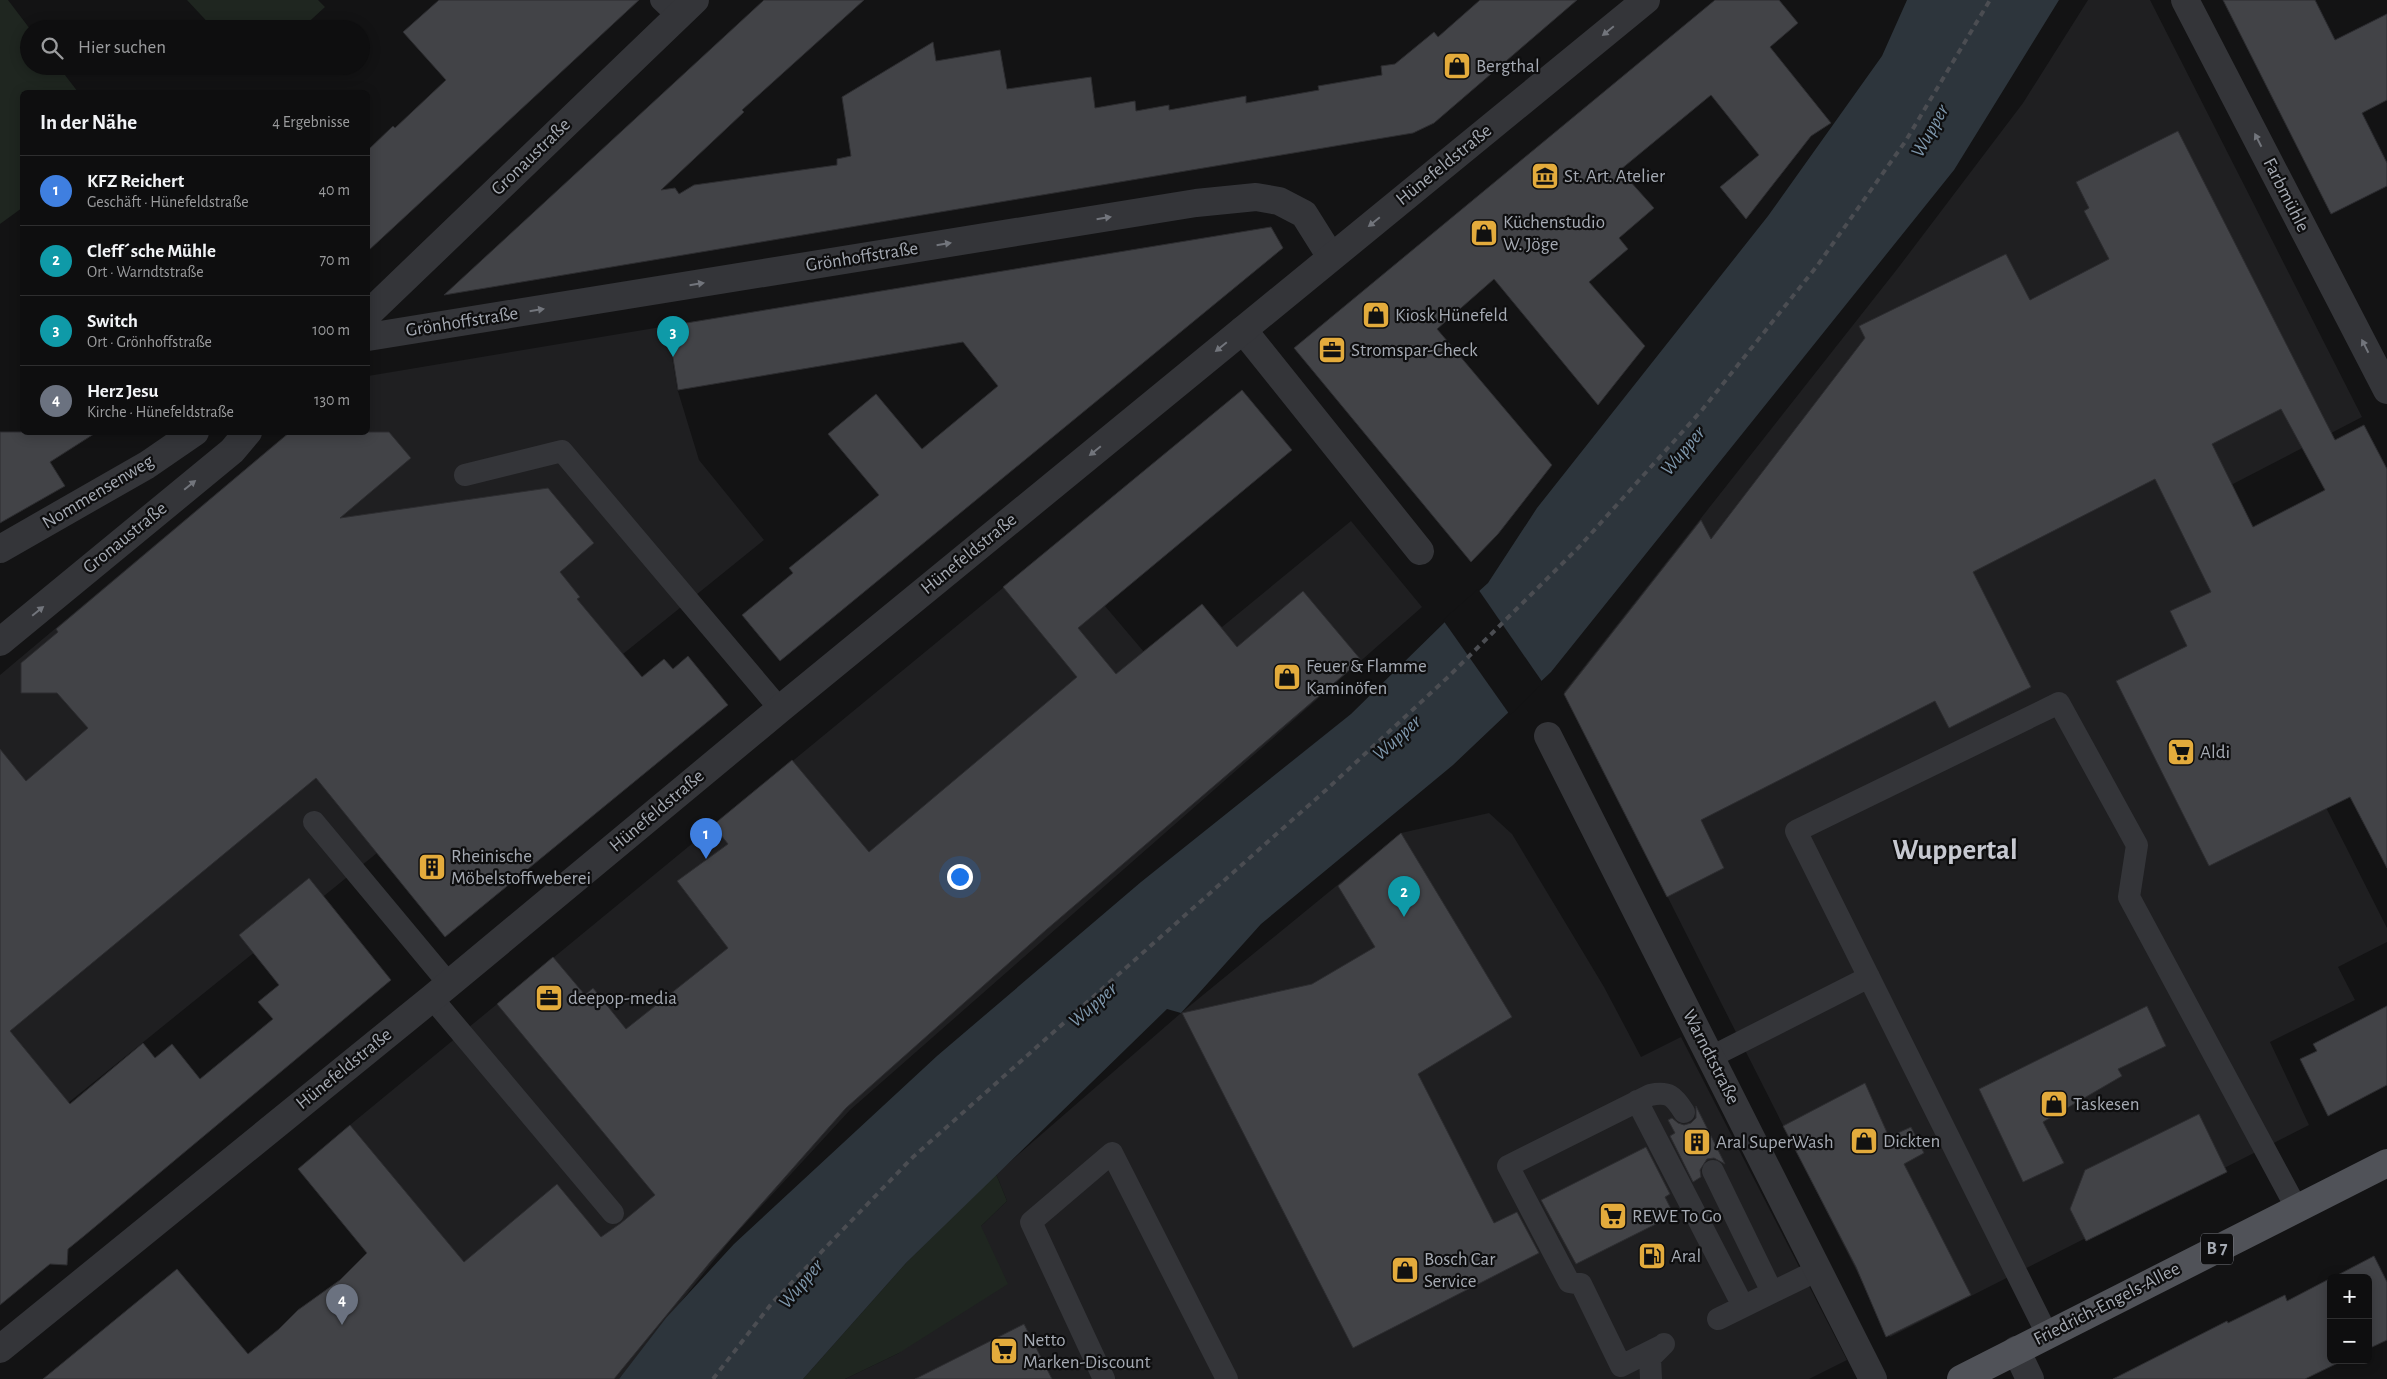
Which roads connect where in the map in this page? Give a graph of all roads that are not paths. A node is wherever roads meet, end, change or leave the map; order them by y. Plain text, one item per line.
1 (1646, 0) edge
2 (2185, 0) edge
3 (678, 5) edge
4 (1331, 257) junction
5 (370, 312) edge
6 (1243, 330) junction
7 (370, 337) edge
8 (2387, 390) edge
9 (190, 435) edge
10 (245, 435) edge
11 (465, 475) dead end
12 (0, 549) edge
13 (1420, 552) dead end
14 (0, 642) edge
15 (780, 709) junction
16 (1548, 736) dead end
17 (314, 822) dead end
18 (1869, 978) junction
19 (440, 991) junction
20 (1711, 1057) junction
21 (1637, 1101) junction
22 (1684, 1112) dead end
23 (2387, 1163) edge
24 (1713, 1171) dead end
25 (2297, 1209) junction
26 (613, 1213) dead end
27 (1818, 1270) junction
28 (1772, 1292) junction
29 (1742, 1306) junction
30 (1718, 1319) dead end
31 (2047, 1334) junction
32 (0, 1349) edge
33 (2016, 1350) junction
34 (1104, 1379) edge
35 (1227, 1379) edge
36 (1651, 1379) edge
37 (1873, 1379) edge
38 (1961, 1379) edge
39 (2030, 1379) edge

1 -> 4 street, Hünefeldstraße
8 -> 2 street, Farbmühle
3 - 5 street, Gronaustraße
4 - 6 street, Hünefeldstraße
7 -> 4 street, Grönhoffstraße
6 - 13 street
6 -> 15 street, Hünefeldstraße
9 - 12 street, Nommensenweg
14 -> 10 street, Gronaustraße
11 - 15 lane
15 - 19 street, Hünefeldstraße
16 - 20 street, Warndtstraße
17 - 19 lane
18 - 20 lane
18 - 25 lane
18 - 31 lane
19 - 26 lane
19 - 32 street, Hünefeldstraße
20 - 27 street, Warndtstraße
21 - 22 lane
21 - 29 lane
21 - 36 lane
23 - 25 main road, Friedrich-Engels-Allee / B 7
24 - 28 lane
25 - 31 main road, Friedrich-Engels-Allee / B 7
27 - 28 lane
27 - 37 street, Warndtstraße
28 - 29 lane
29 - 30 lane
31 - 33 main road, Friedrich-Engels-Allee / B 7
33 - 38 main road, Friedrich-Engels-Allee / B 7
33 - 39 street
34 - 35 lane

